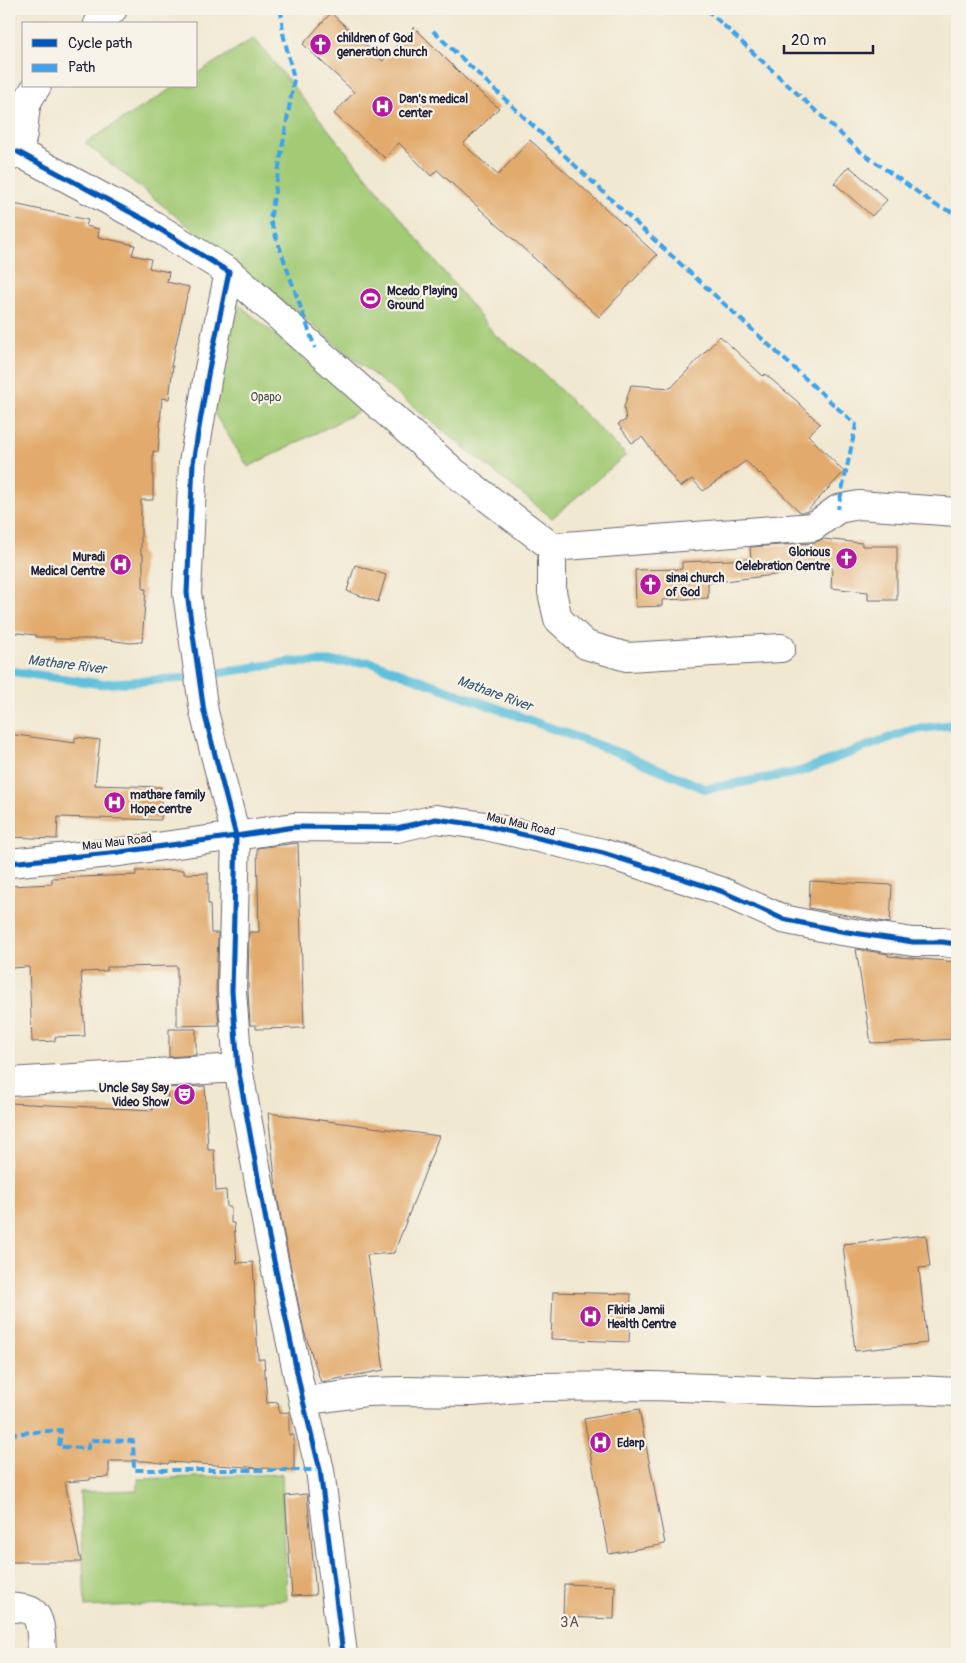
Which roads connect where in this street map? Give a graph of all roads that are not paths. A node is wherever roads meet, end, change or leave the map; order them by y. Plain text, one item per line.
1 (113, 9) edge
2 (100, 22) edge
3 (36, 88) edge
4 (13, 154) edge
5 (229, 272) junction
6 (957, 512) edge
7 (552, 546) junction
8 (781, 648) dead end
9 (236, 836) junction
10 (9, 863) edge
11 (957, 944) edge
12 (238, 1068) junction
13 (9, 1082) edge
14 (957, 1392) edge
15 (303, 1401) junction
16 (9, 1607) edge
17 (42, 1654) edge
18 (343, 1654) edge

1 - 2 street
3 - 4 street
4 - 5 street
5 - 7 street
5 - 9 street
6 - 7 street
7 - 8 street
9 - 10 street, Mau Mau Road
9 - 11 street, Mau Mau Road
9 - 12 street
12 - 13 street
12 - 15 street
14 - 15 street
15 - 18 street
16 - 17 street

